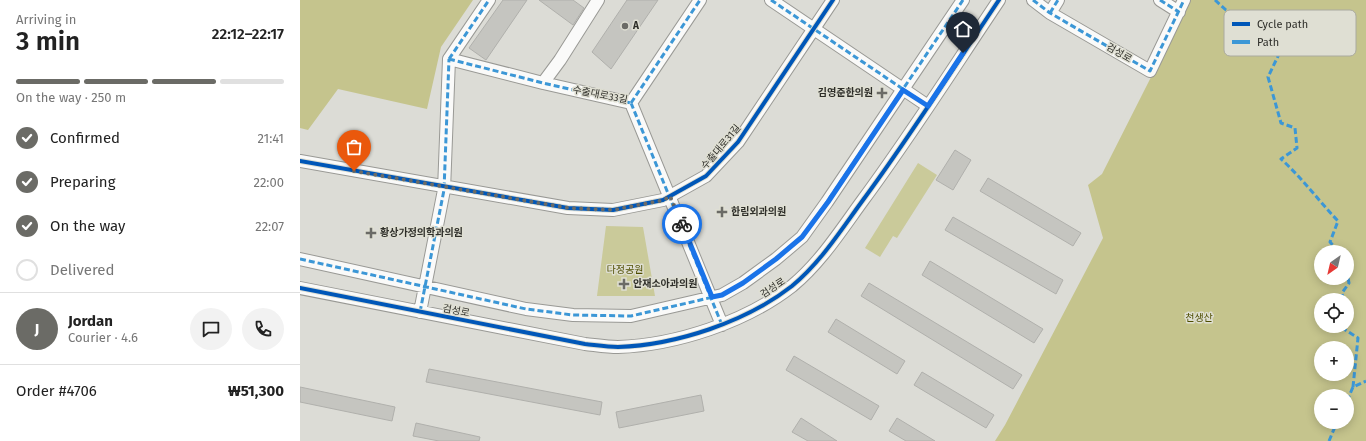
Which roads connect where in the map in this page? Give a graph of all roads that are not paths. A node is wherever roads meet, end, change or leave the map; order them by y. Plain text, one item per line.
1 (489, 0) edge
2 (598, 0) edge
3 (700, 0) edge
4 (771, 0) edge
5 (834, 0) edge
6 (962, 0) edge
7 (998, 0) edge
8 (1032, 0) edge
9 (1058, 0) edge
10 (1160, 0) edge
11 (1184, 0) edge
12 (1179, 12) junction
13 (1050, 13) junction
14 (814, 29) junction
15 (449, 59) junction
16 (542, 83) junction
17 (903, 90) junction
18 (631, 103) junction
19 (928, 106) junction
20 (300, 161) edge
21 (444, 186) junction
22 (670, 196) junction
23 (300, 259) edge
24 (300, 288) edge
25 (425, 288) junction
26 (712, 297) junction
27 (420, 312) junction
28 (722, 325) junction

1 - 15 street
2 - 16 street
3 - 18 street, 수출대로33길
4 - 14 street
5 - 14 street, 수출대로31길
6 - 17 street
7 - 19 street, 검성로
8 - 13 street, 검성로
9 - 13 street
10 - 12 street
11 - 12 street, 검성로
12 - 13 street, 검성로
14 - 17 street
14 - 22 street, 수출대로31길
15 - 16 street, 수출대로33길
15 - 21 street
16 - 18 street, 수출대로33길
17 - 19 street
17 - 26 street
18 - 22 street
19 - 28 street, 검성로
20 - 21 street, 수출대로31길
21 - 22 street, 수출대로31길
21 - 25 street
22 - 26 street
23 - 25 street
24 - 27 street, 검성로
25 - 26 street
25 - 27 street
26 - 28 street
27 - 28 street, 검성로

